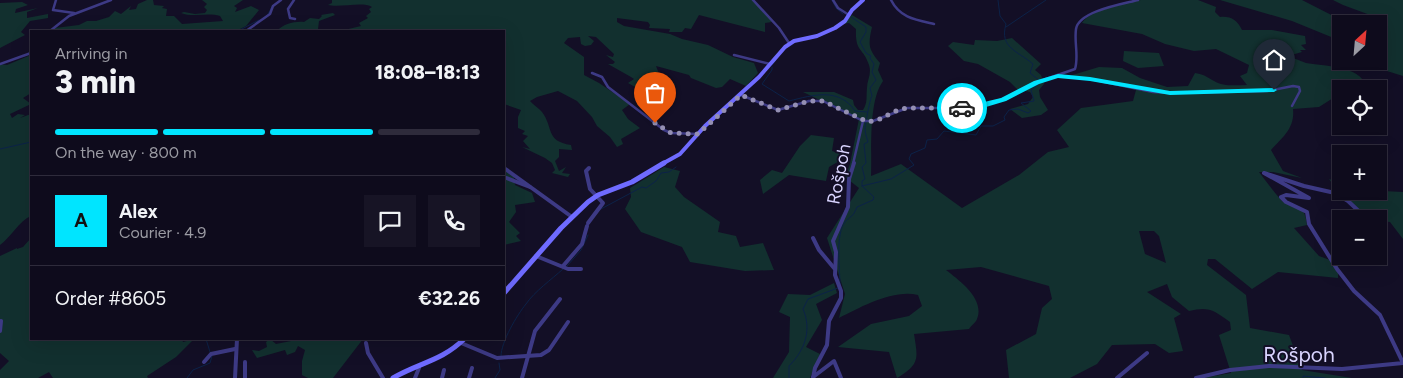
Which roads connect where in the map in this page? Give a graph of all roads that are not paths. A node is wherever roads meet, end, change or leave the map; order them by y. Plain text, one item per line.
1 (56, 0) edge
2 (111, 0) edge
3 (281, 0) edge
4 (294, 0) edge
5 (753, 0) edge
6 (833, 0) edge
7 (863, 0) edge
8 (891, 0) edge
9 (1138, 0) edge
10 (75, 13) junction
11 (849, 15) junction
12 (296, 19) dead end
13 (934, 24) dead end
14 (51, 30) edge
15 (247, 30) edge
16 (790, 43) junction
17 (30, 53) edge
18 (734, 55) dead end
19 (0, 64) edge
20 (770, 64) junction
21 (592, 73) dead end
22 (1058, 76) junction
23 (741, 95) junction
24 (1292, 106) dead end
25 (866, 121) junction
26 (698, 134) junction
27 (589, 168) dead end
28 (505, 169) edge
29 (505, 177) edge
30 (533, 188) junction
31 (596, 196) junction
32 (1358, 210) edge
33 (572, 217) junction
34 (813, 238) dead end
35 (536, 256) junction
36 (1332, 261) edge
37 (1335, 265) edge
38 (564, 266) junction
39 (835, 268) junction
40 (581, 269) dead end
41 (505, 292) edge
42 (560, 299) dead end
43 (1, 321) edge
44 (568, 322) dead end
45 (0, 331) edge
46 (237, 340) edge
47 (463, 341) edge
48 (366, 343) dead end
49 (235, 349) junction
50 (1147, 353) dead end
51 (527, 356) junction
52 (204, 362) dead end
53 (245, 362) dead end
54 (418, 368) dead end
55 (472, 368) dead end
56 (444, 370) dead end
57 (813, 377) edge
58 (234, 378) edge
59 (245, 378) edge
60 (383, 378) edge
61 (393, 378) edge
62 (414, 378) edge
63 (442, 378) edge
64 (469, 378) edge
65 (522, 378) edge
66 (841, 378) edge
67 (1117, 378) edge
68 (1196, 378) edge

1 - 10 street
2 - 10 street
3 - 15 street
4 - 12 street
5 - 16 street
6 - 11 street
7 - 11 street
8 - 13 street
9 - 22 street
10 - 14 street
11 - 16 street
16 - 20 street
17 - 19 street
18 - 20 street
20 - 23 street
21 - 26 street
22 - 24 street
22 - 25 street
23 - 25 street
23 - 26 street
25 - 39 street, Rošpoh
26 - 31 street
27 - 31 street
28 - 30 street
29 - 30 street
30 - 33 street
31 - 33 street
31 - 38 street
32 - 36 street, Rošpoh
33 - 35 street
34 - 39 street
35 - 38 street
35 - 41 street
37 - 68 street, Rošpoh
38 - 40 street
39 - 57 street, Rošpoh
42 - 51 street
43 - 45 street
44 - 51 street
46 - 49 street
47 - 51 street
47 - 61 street
48 - 60 street
49 - 52 street
49 - 58 street
50 - 67 street
51 - 65 street
53 - 59 street
54 - 62 street
55 - 64 street
56 - 63 street
57 - 66 street

